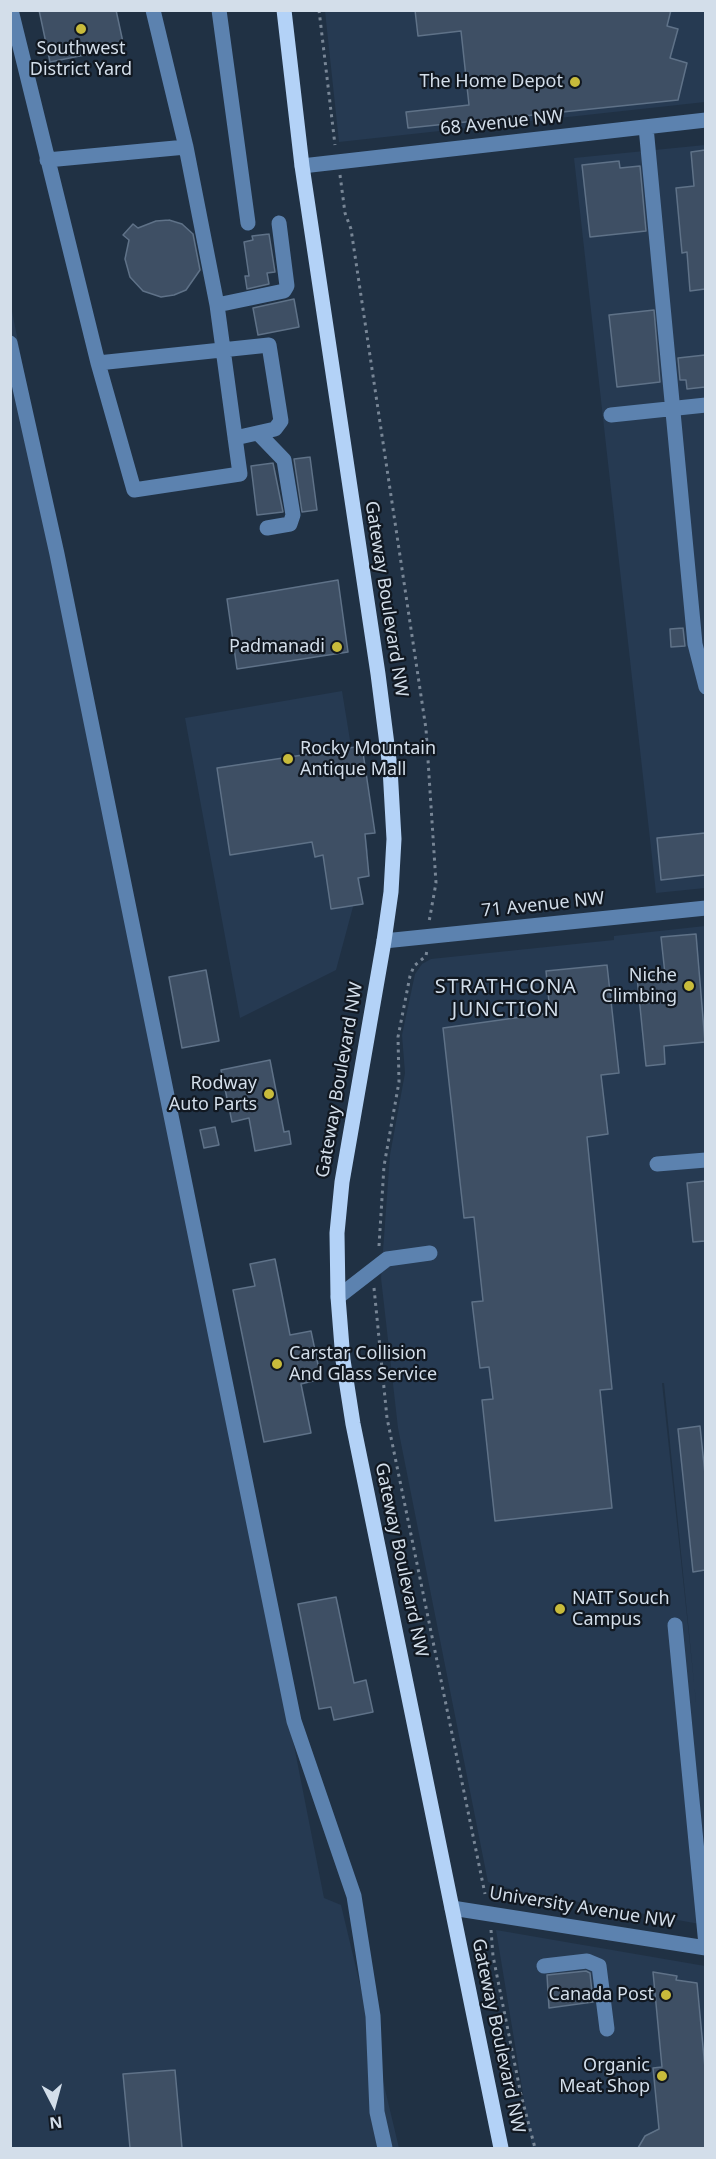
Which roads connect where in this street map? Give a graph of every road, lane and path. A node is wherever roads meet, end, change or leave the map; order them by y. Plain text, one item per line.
1 (11, 10) edge
2 (153, 10) edge
3 (219, 10) edge
4 (284, 10) edge
5 (319, 10) edge
6 (705, 120) edge
7 (646, 127) junction
8 (335, 145) dead end
9 (186, 147) junction
10 (47, 160) junction
11 (302, 166) junction
12 (339, 174) dead end
13 (279, 223) dead end
14 (248, 224) dead end
15 (217, 305) junction
16 (10, 343) edge
17 (224, 350) junction
18 (98, 363) junction
19 (705, 405) edge
20 (674, 408) junction
21 (611, 416) dead end
22 (258, 433) junction
23 (235, 438) junction
24 (267, 528) dead end
25 (701, 650) edge
26 (705, 687) edge
27 (705, 908) edge
28 (429, 918) dead end
29 (384, 941) junction
30 (426, 956) dead end
31 (705, 1160) edge
32 (657, 1164) dead end
33 (430, 1253) dead end
34 (378, 1257) dead end
35 (375, 1280) dead end
36 (338, 1297) junction
37 (675, 1625) dead end
38 (485, 1894) dead end
39 (452, 1908) junction
40 (491, 1930) dead end
41 (705, 1947) edge
42 (544, 1966) dead end
43 (608, 2029) dead end
44 (385, 2148) edge
45 (501, 2148) edge
46 (535, 2148) edge

1 - 10 street
2 - 9 street
3 - 14 street
4 - 11 main road, Gateway Boulevard NW
5 - 8 path
6 - 7 street, 68 Avenue NW
7 - 11 street, 68 Avenue NW
7 - 20 street
9 - 10 street
9 - 15 street
10 - 18 street
11 - 29 main road, Gateway Boulevard NW
12 - 28 path
13 - 15 street
15 - 17 street
16 - 44 street
17 - 18 street
17 - 22 street
17 - 23 street
18 - 23 street
19 - 20 street
20 - 21 street
20 - 25 street
22 - 23 street
22 - 24 street
25 - 26 street
27 - 29 street, 71 Avenue NW
29 - 36 main road, Gateway Boulevard NW
30 - 34 path
31 - 32 street
33 - 36 street
35 - 38 path
36 - 39 main road, Gateway Boulevard NW
37 - 41 street
39 - 41 street, University Avenue NW
39 - 45 main road, Gateway Boulevard NW
40 - 46 path
42 - 43 street

